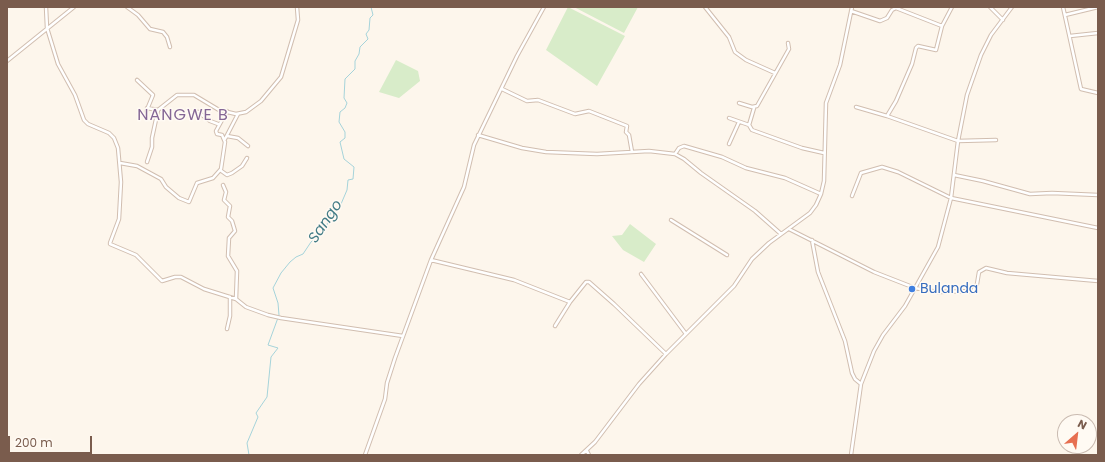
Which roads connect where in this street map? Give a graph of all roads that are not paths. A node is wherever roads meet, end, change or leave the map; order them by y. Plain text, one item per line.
1 (46, 7) edge
2 (74, 7) edge
3 (127, 7) edge
4 (297, 7) edge
5 (544, 7) edge
6 (705, 7) edge
7 (852, 7) edge
8 (952, 7) edge
9 (990, 7) edge
10 (1012, 7) edge
11 (1063, 7) edge
12 (1098, 7) edge
13 (851, 11) junction
14 (1065, 15) junction
15 (1003, 20) junction
16 (942, 26) junction
17 (47, 28) junction
18 (1098, 33) edge
19 (1070, 36) junction
20 (788, 43) dead end
21 (170, 46) dead end
22 (7, 61) edge
23 (775, 73) junction
24 (137, 80) dead end
25 (502, 89) junction
26 (1098, 93) edge
27 (739, 103) dead end
28 (856, 107) dead end
29 (147, 108) junction
30 (754, 108) junction
31 (158, 110) junction
32 (227, 111) junction
33 (146, 112) dead end
34 (198, 112) dead end
35 (238, 114) junction
36 (887, 116) junction
37 (729, 118) dead end
38 (739, 122) junction
39 (218, 124) junction
40 (749, 125) junction
41 (478, 135) junction
42 (227, 136) junction
43 (225, 139) junction
44 (996, 140) dead end
45 (958, 141) junction
46 (729, 144) dead end
47 (248, 146) dead end
48 (632, 152) junction
49 (824, 153) junction
50 (675, 154) junction
51 (247, 158) dead end
52 (147, 162) dead end
53 (120, 163) junction
54 (220, 170) junction
55 (954, 175) junction
56 (223, 185) dead end
57 (821, 194) junction
58 (1098, 195) edge
59 (852, 196) dead end
60 (951, 198) junction
61 (671, 220) dead end
62 (1098, 228) edge
63 (789, 229) junction
64 (781, 234) junction
65 (812, 240) junction
66 (727, 255) dead end
67 (431, 260) junction
68 (641, 274) dead end
69 (1098, 281) edge
70 (915, 288) junction
71 (235, 296) junction
72 (229, 297) junction
73 (240, 302) junction
74 (570, 302) junction
75 (555, 326) dead end
76 (227, 329) dead end
77 (686, 334) junction
78 (403, 336) junction
79 (666, 354) junction
80 (861, 384) junction
81 (587, 451) junction
82 (365, 455) edge
83 (581, 455) edge
84 (589, 455) edge
85 (851, 455) edge

1 - 17 street
2 - 17 street
3 - 21 street
4 - 35 street
5 - 25 street
6 - 23 street
7 - 13 street
8 - 16 street
9 - 15 street
10 - 15 street
11 - 14 street
12 - 14 street
13 - 16 street
13 - 49 street
14 - 19 street
15 - 45 street
16 - 36 street
17 - 22 street
17 - 53 street
18 - 19 street
19 - 26 street
20 - 23 street
23 - 30 street
24 - 29 street
25 - 41 street
25 - 48 street
27 - 30 street
28 - 36 street
29 - 31 street
29 - 33 street
30 - 40 street
31 - 32 street
31 - 52 street
32 - 35 street
32 - 39 street
34 - 39 street
35 - 42 street
36 - 45 street
37 - 38 street
38 - 40 street
38 - 46 street
39 - 43 street
40 - 49 street
41 - 48 street
41 - 67 street
42 - 43 street
42 - 47 street
43 - 54 street
44 - 45 street
45 - 55 street
48 - 50 street
49 - 57 street
50 - 57 street
50 - 64 street
51 - 54 street
53 - 54 street
53 - 72 street
55 - 58 street
55 - 60 street
56 - 71 street
57 - 63 street
59 - 60 street
60 - 62 street
60 - 70 street
61 - 66 street
63 - 64 street
63 - 65 street
64 - 77 street
65 - 70 street
65 - 80 street
67 - 74 street
67 - 78 street
68 - 77 street
69 - 70 street
70 - 80 street
71 - 72 street
71 - 73 street
72 - 73 street
72 - 76 street
73 - 78 street
74 - 75 street
74 - 79 street
77 - 79 street
78 - 82 street
79 - 81 street
80 - 85 street
81 - 83 street
81 - 84 street

